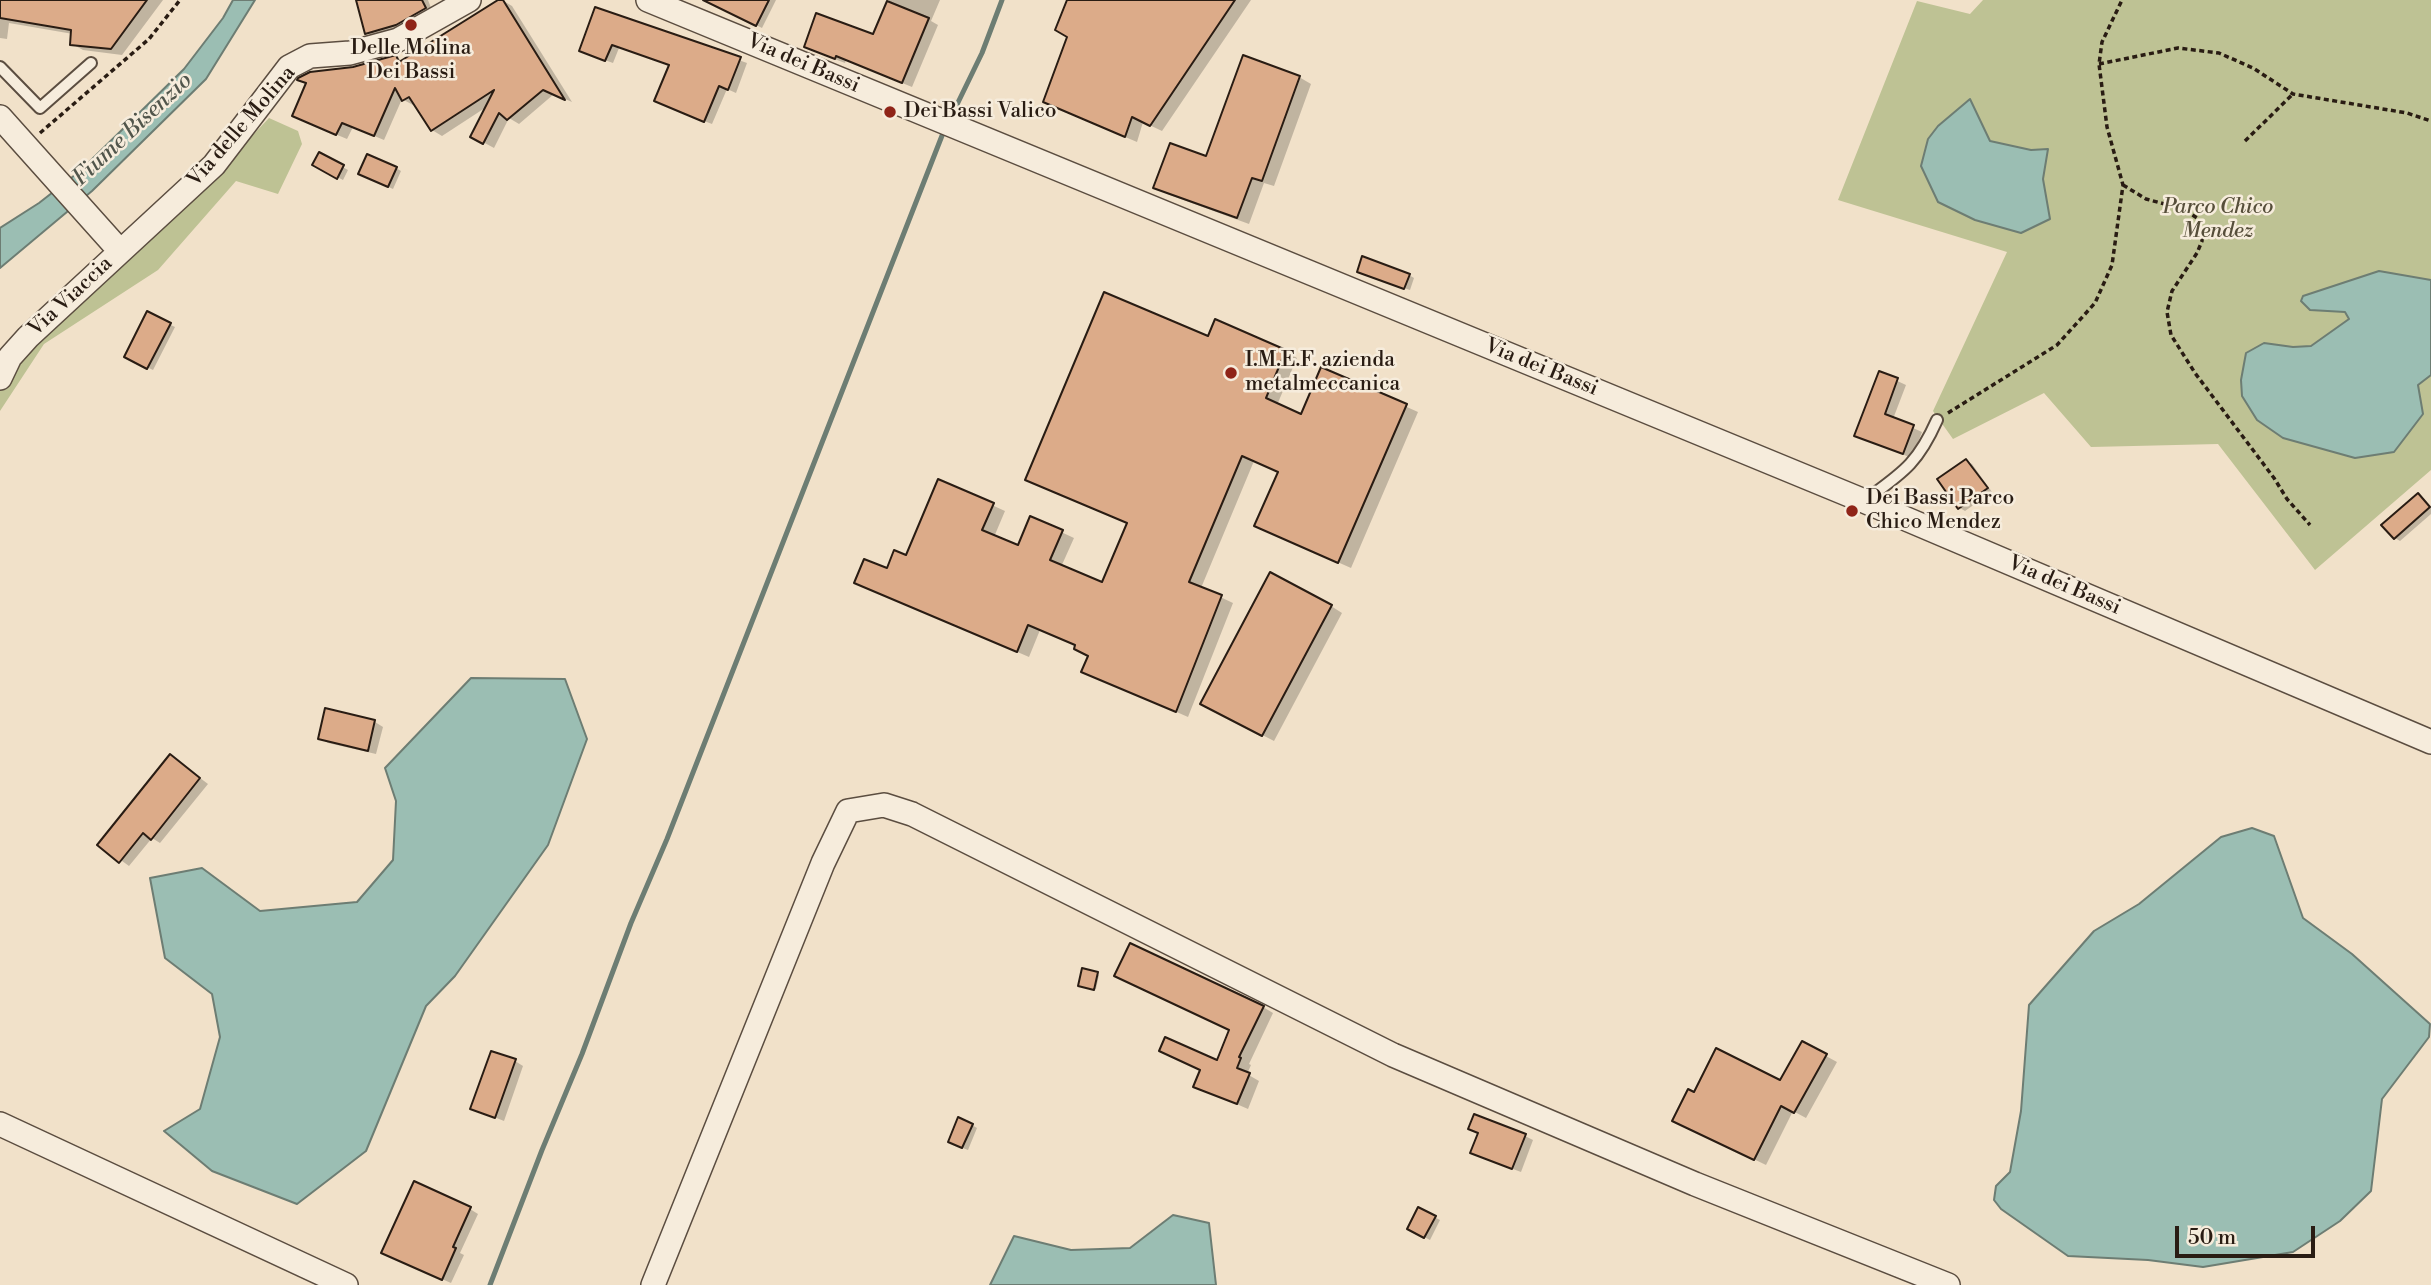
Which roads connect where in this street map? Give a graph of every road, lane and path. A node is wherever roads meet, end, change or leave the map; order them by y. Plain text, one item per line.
1 (180, 0) edge
2 (469, 0) edge
3 (648, 0) edge
4 (2122, 0) edge
5 (91, 63) dead end
6 (2099, 64) junction
7 (0, 67) edge
8 (2293, 94) junction
9 (0, 117) edge
10 (2431, 121) edge
11 (2245, 141) dead end
12 (25, 146) junction
13 (2123, 185) junction
14 (114, 245) junction
15 (0, 378) edge
16 (1937, 420) joint
17 (1864, 501) junction
18 (2310, 525) dead end
19 (2431, 743) edge
20 (0, 1124) edge
21 (346, 1285) edge
22 (653, 1285) edge
23 (1948, 1285) edge

1 - 12 path
2 - 14 street, Via delle Molina
3 - 17 street, Via dei Bassi
4 - 6 path
5 - 7 lane
6 - 8 path
6 - 13 path
8 - 10 path
8 - 11 path
9 - 12 street
12 - 14 street
13 - 16 path
13 - 18 path
14 - 15 street, Via Viaccia
16 - 17 lane
17 - 19 street, Via dei Bassi
20 - 21 street
22 - 23 street

